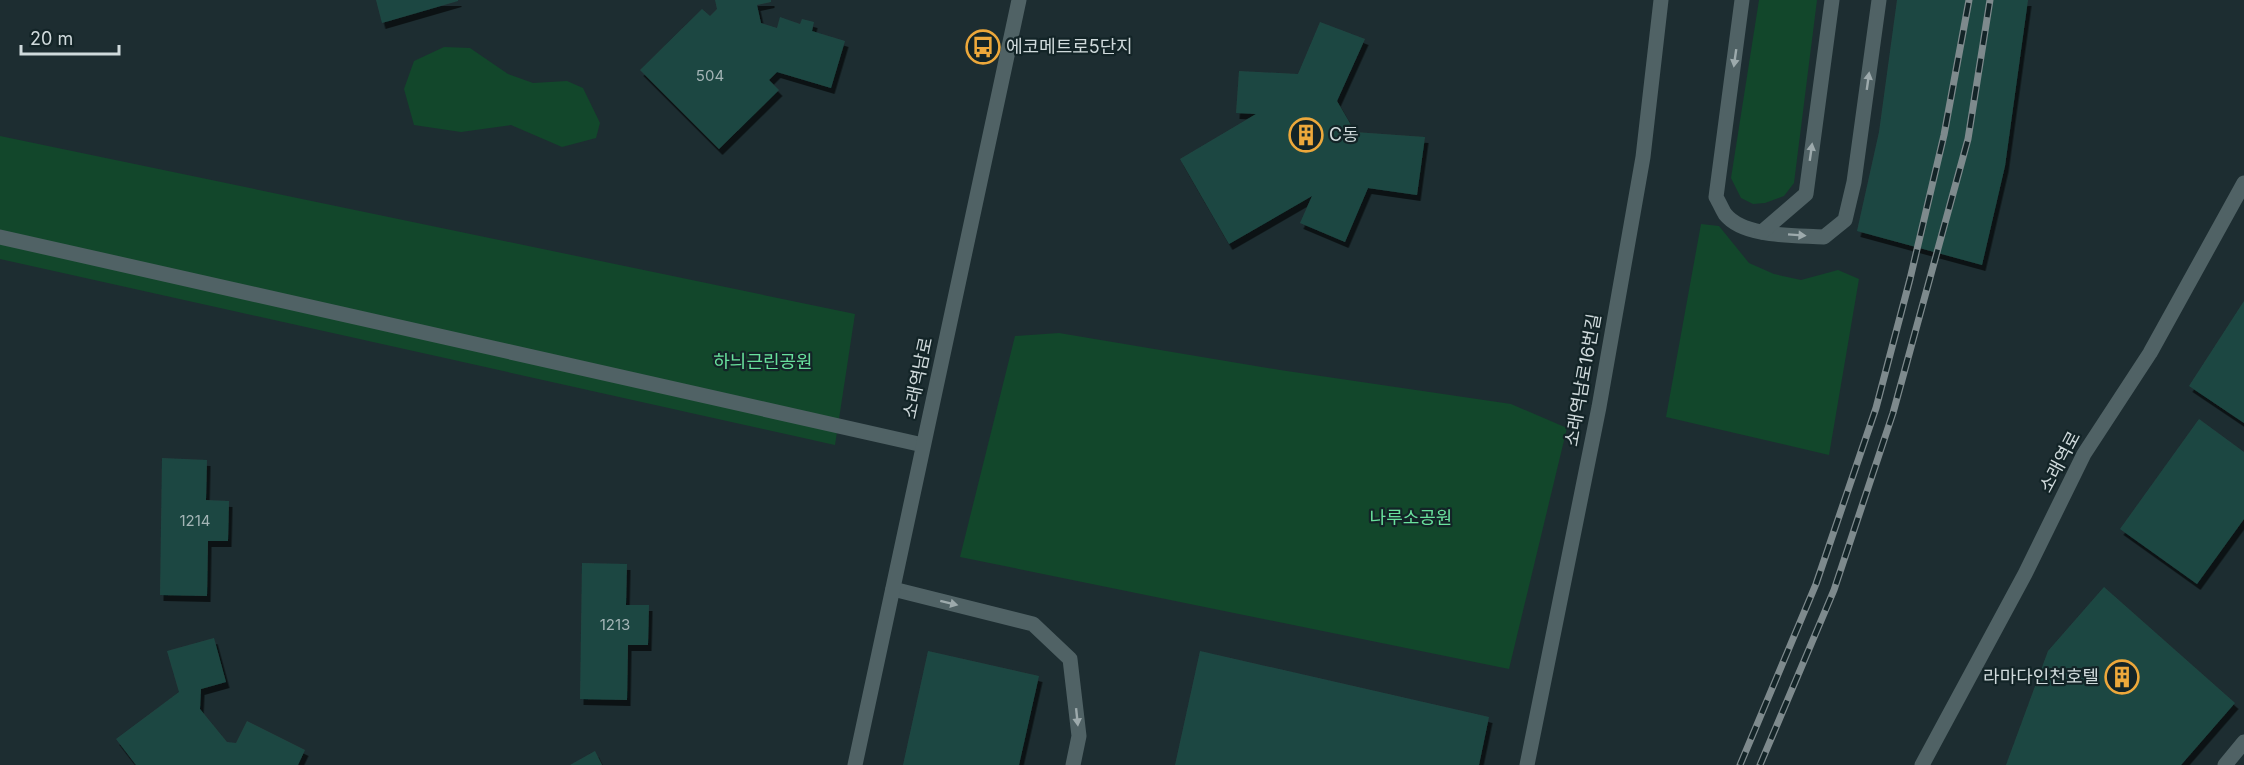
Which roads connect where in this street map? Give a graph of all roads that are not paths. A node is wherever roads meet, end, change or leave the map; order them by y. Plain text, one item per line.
1 (1019, 0) edge
2 (1660, 0) edge
3 (1742, 0) edge
4 (1832, 0) edge
5 (1879, 0) edge
6 (2244, 183) edge
7 (1762, 232) junction
8 (0, 237) edge
9 (923, 445) junction
10 (893, 589) junction
11 (2244, 742) edge
12 (855, 765) edge
13 (1073, 765) edge
14 (1527, 765) edge
15 (1922, 765) edge
16 (2226, 765) edge

1 - 9 street, 소래역남로
2 - 14 street, 소래역남로16번길
3 -> 7 street
7 -> 4 street
7 -> 5 street
6 - 15 street, 소래역로
8 - 9 street
9 - 10 street, 소래역남로
10 - 12 street, 소래역남로
10 -> 13 street
11 - 16 street

